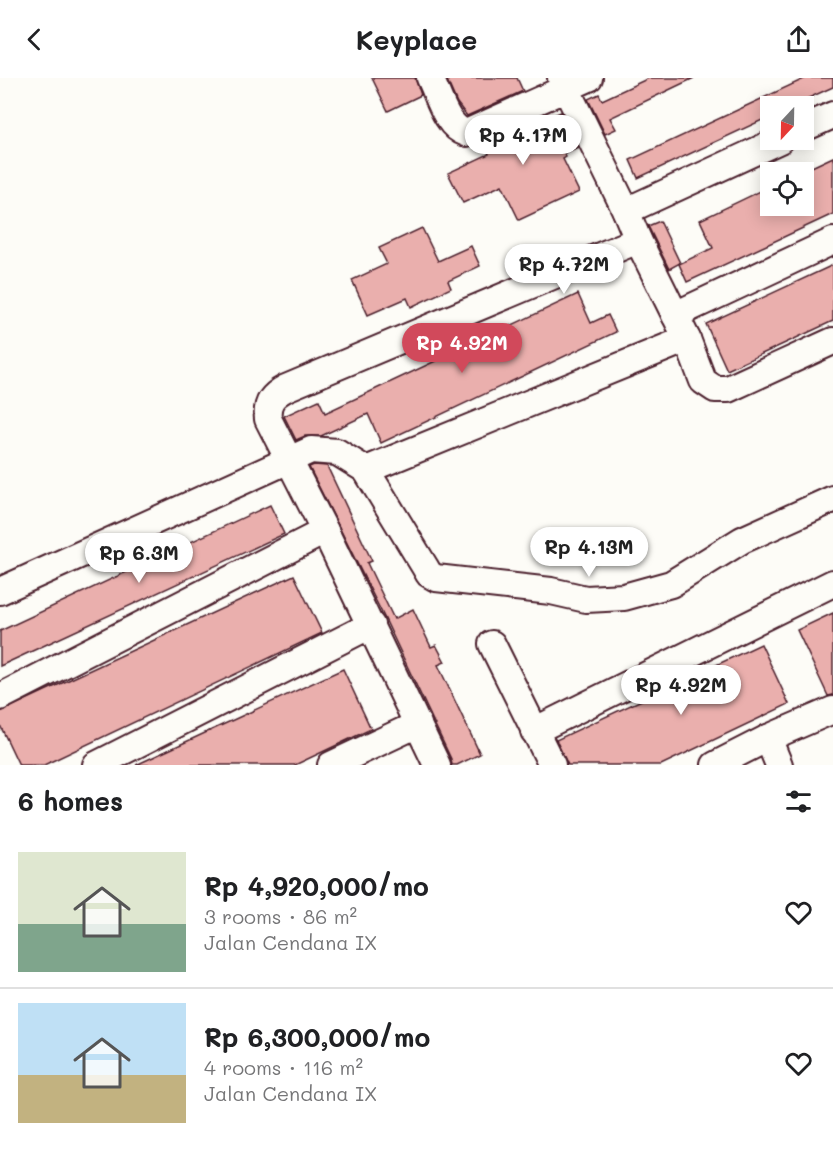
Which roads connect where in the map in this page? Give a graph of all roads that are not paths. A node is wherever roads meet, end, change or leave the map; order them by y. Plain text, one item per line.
1 (430, 78) edge
2 (589, 78) edge
3 (564, 84) edge
4 (833, 115) edge
5 (814, 124) edge
6 (760, 149) edge
7 (626, 211) junction
8 (638, 240) junction
9 (833, 241) edge
10 (675, 315) junction
11 (687, 339) junction
12 (833, 341) edge
13 (290, 459) junction
14 (366, 470) junction
15 (833, 499) edge
16 (325, 531) junction
17 (833, 583) edge
18 (0, 591) edge
19 (371, 625) junction
20 (492, 645) dead end
21 (0, 697) edge
22 (833, 710) edge
23 (418, 724) junction
24 (534, 731) junction
25 (768, 738) junction
26 (96, 765) edge
27 (331, 765) edge
28 (437, 765) edge
29 (552, 765) edge
30 (715, 765) edge
31 (779, 765) edge

1 - 3 street
2 - 3 street
3 - 7 street
4 - 5 street
6 - 7 street
7 - 8 street
8 - 10 street
8 - 13 street
9 - 10 street
10 - 11 street
11 - 12 street
11 - 14 street
13 - 14 street
13 - 16 street
13 - 18 street
14 - 15 street
16 - 19 street
16 - 21 street
17 - 24 street
19 - 23 street
19 - 26 street
20 - 24 street
22 - 25 street
23 - 27 street
23 - 28 street
24 - 29 street
25 - 30 street
25 - 31 street

